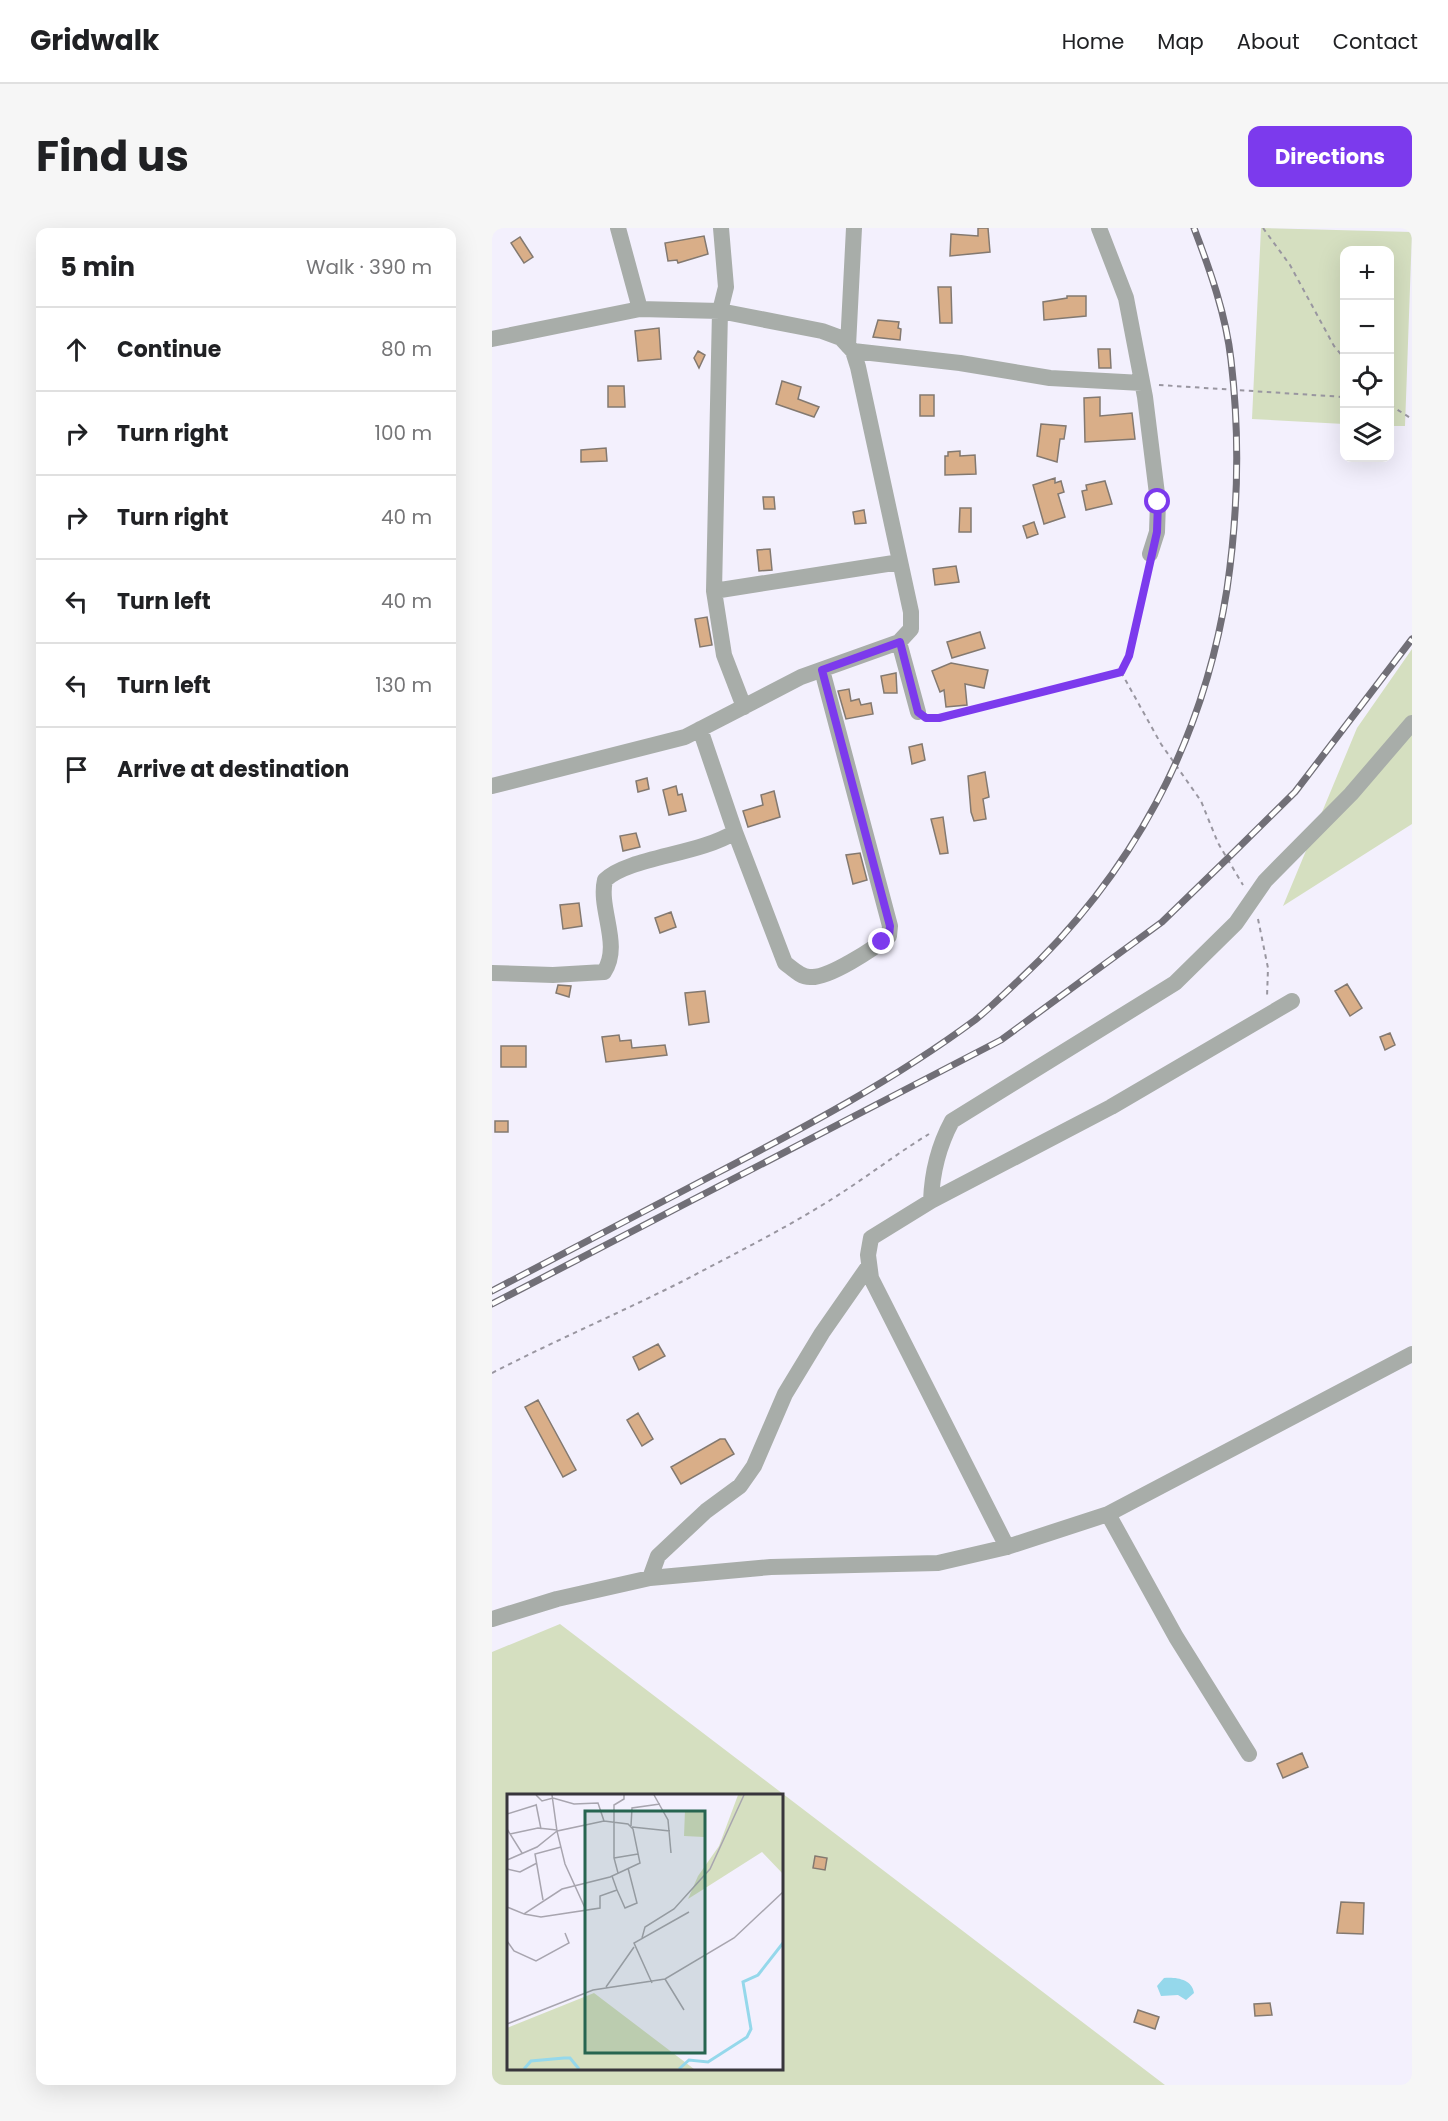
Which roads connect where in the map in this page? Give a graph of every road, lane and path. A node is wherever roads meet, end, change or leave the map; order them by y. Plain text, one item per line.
1 (618, 228) edge
2 (720, 228) edge
3 (854, 228) edge
4 (1099, 228) edge
5 (1263, 228) edge
6 (640, 309) junction
7 (720, 311) junction
8 (492, 339) edge
9 (850, 349) junction
10 (1341, 354) edge
11 (1142, 383) junction
12 (1340, 397) edge
13 (1394, 408) edge
14 (1412, 419) edge
15 (1150, 554) joint
16 (900, 562) junction
17 (714, 591) junction
18 (900, 642) junction
19 (822, 670) junction
20 (1121, 672) junction
21 (744, 707) junction
22 (918, 712) joint
23 (1412, 723) edge
24 (700, 729) junction
25 (492, 786) edge
26 (735, 832) junction
27 (1253, 898) junction
28 (492, 973) edge
29 (1292, 1000) dead end
30 (1264, 1017) junction
31 (952, 1121) junction
32 (931, 1202) junction
33 (868, 1267) junction
34 (1412, 1354) edge
35 (492, 1373) edge
36 (1108, 1514) junction
37 (1007, 1547) junction
38 (650, 1578) junction
39 (492, 1619) edge
40 (1249, 1754) dead end

1 - 6 street
2 - 7 street
3 - 9 street
4 - 11 street
5 - 10 path
6 - 7 street
6 - 8 street
7 - 9 street
7 - 17 street
9 - 11 street
9 - 16 street
11 - 12 path
11 - 15 street
13 - 14 path
15 - 20 path
16 - 17 street
16 - 18 street
17 - 21 street
18 - 19 street
18 - 22 street
19 - 21 street
19 - 26 street
20 - 22 path
20 - 27 path
21 - 24 street
23 - 27 street
24 - 25 street
24 - 26 street
26 - 28 street
27 - 30 path
27 - 31 street
29 - 30 street
30 - 32 street
31 - 32 street
31 - 35 path
32 - 33 street
33 - 37 street
33 - 38 street
34 - 36 street
36 - 37 street
36 - 40 street
37 - 38 street
38 - 39 street

